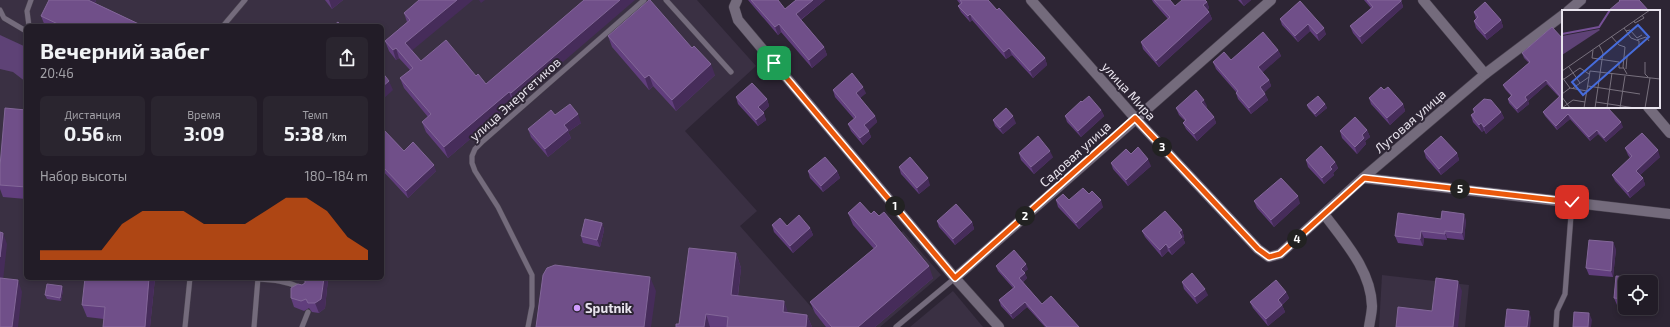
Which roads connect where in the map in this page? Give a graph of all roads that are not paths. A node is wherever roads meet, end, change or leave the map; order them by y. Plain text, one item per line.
1 (31, 0) edge
2 (245, 0) edge
3 (644, 0) edge
4 (666, 0) edge
5 (737, 0) edge
6 (1031, 0) edge
7 (1271, 0) edge
8 (1423, 0) edge
9 (1581, 0) edge
10 (0, 10) edge
11 (1569, 10) edge
12 (1562, 16) edge
13 (29, 24) edge
14 (225, 24) edge
15 (24, 30) edge
16 (731, 72) dead end
17 (1485, 74) junction
18 (1649, 108) edge
19 (1135, 118) junction
20 (1670, 132) edge
21 (1364, 178) junction
22 (1572, 202) junction
23 (1324, 214) junction
24 (1670, 214) edge
25 (1280, 254) joint
26 (955, 278) junction
27 (190, 280) edge
28 (258, 280) edge
29 (277, 280) edge
30 (305, 291) edge
31 (308, 312) edge
32 (185, 327) edge
33 (254, 327) edge
34 (302, 327) edge
35 (528, 327) edge
36 (896, 327) edge
37 (999, 327) edge
38 (1369, 327) edge
39 (1556, 327) edge

1 - 13 lane
2 - 14 lane
3 - 35 lane, улица Энергетиков
4 - 16 lane
5 - 26 street
6 - 19 street, улица Мира
7 - 19 street, Садовая улица
8 - 17 street
9 - 11 street
10 - 15 lane
12 - 17 street, Луговая улица
17 - 21 street, Луговая улица
18 - 20 street
19 - 25 street, улица Мира
19 - 26 street, Садовая улица
21 - 22 street
21 - 23 street, Луговая улица
22 - 24 street
22 - 39 lane
23 - 25 street, Луговая улица
23 - 38 street
26 - 36 lane, Садовая улица
26 - 37 street
27 - 32 lane
28 - 33 lane
29 - 30 lane
31 - 34 lane

